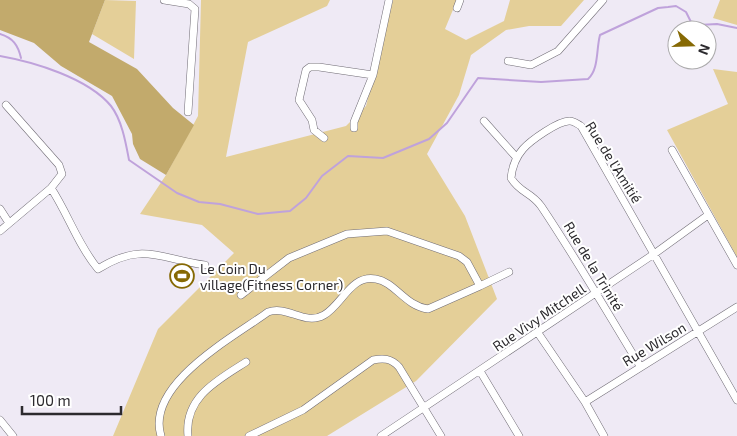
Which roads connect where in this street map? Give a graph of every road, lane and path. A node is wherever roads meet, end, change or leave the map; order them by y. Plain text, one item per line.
1 (164, 0) edge
2 (390, 0) edge
3 (460, 0) edge
4 (603, 0) edge
5 (457, 8) dead end
6 (508, 61) dead end
7 (373, 75) junction
8 (6, 105) dead end
9 (188, 112) dead end
10 (484, 121) dead end
11 (354, 128) dead end
12 (324, 138) dead end
13 (672, 150) dead end
14 (517, 158) junction
15 (51, 188) junction
16 (0, 209) edge
17 (708, 215) junction
18 (9, 223) junction
19 (0, 231) edge
20 (654, 254) junction
21 (737, 265) edge
22 (205, 266) dead end
23 (509, 272) dead end
24 (480, 286) junction
25 (241, 294) dead end
26 (596, 294) junction
27 (737, 308) edge
28 (699, 332) junction
29 (538, 333) junction
30 (246, 362) dead end
31 (640, 366) junction
32 (480, 371) junction
33 (737, 400) edge
34 (584, 402) junction
35 (425, 409) junction
36 (0, 420) edge
37 (13, 436) edge
38 (161, 436) edge
39 (188, 436) edge
40 (249, 436) edge
41 (382, 436) edge
42 (441, 436) edge
43 (519, 436) edge
44 (604, 436) edge

1 - 9 street
2 - 7 street
3 - 5 street
4 - 6 street
7 - 11 street
7 - 12 street
8 - 15 street
10 - 14 street
13 - 17 street
14 - 20 street, Rue de l'Amitié
14 - 26 street, Rue de la Trinité
15 - 18 street
15 - 22 street
16 - 18 street
17 - 20 street, Rue Vivy Mitchell
17 - 21 street
18 - 19 street
20 - 26 street, Rue Vivy Mitchell
20 - 28 street, Rue de l'Amitié
23 - 24 street
24 - 25 street
24 - 38 street
26 - 29 street, Rue Vivy Mitchell
26 - 31 street, Rue de la Trinité
27 - 28 street, Rue Wilson
28 - 31 street, Rue Wilson
28 - 33 street, Rue de l'Amitié
29 - 32 street, Rue Vivy Mitchell
29 - 34 street
30 - 39 street
31 - 34 street, Rue Wilson
32 - 35 street, Rue Vivy Mitchell
32 - 43 street
34 - 44 street
35 - 40 street
35 - 41 street, Rue Vivy Mitchell
35 - 42 street
36 - 37 street

